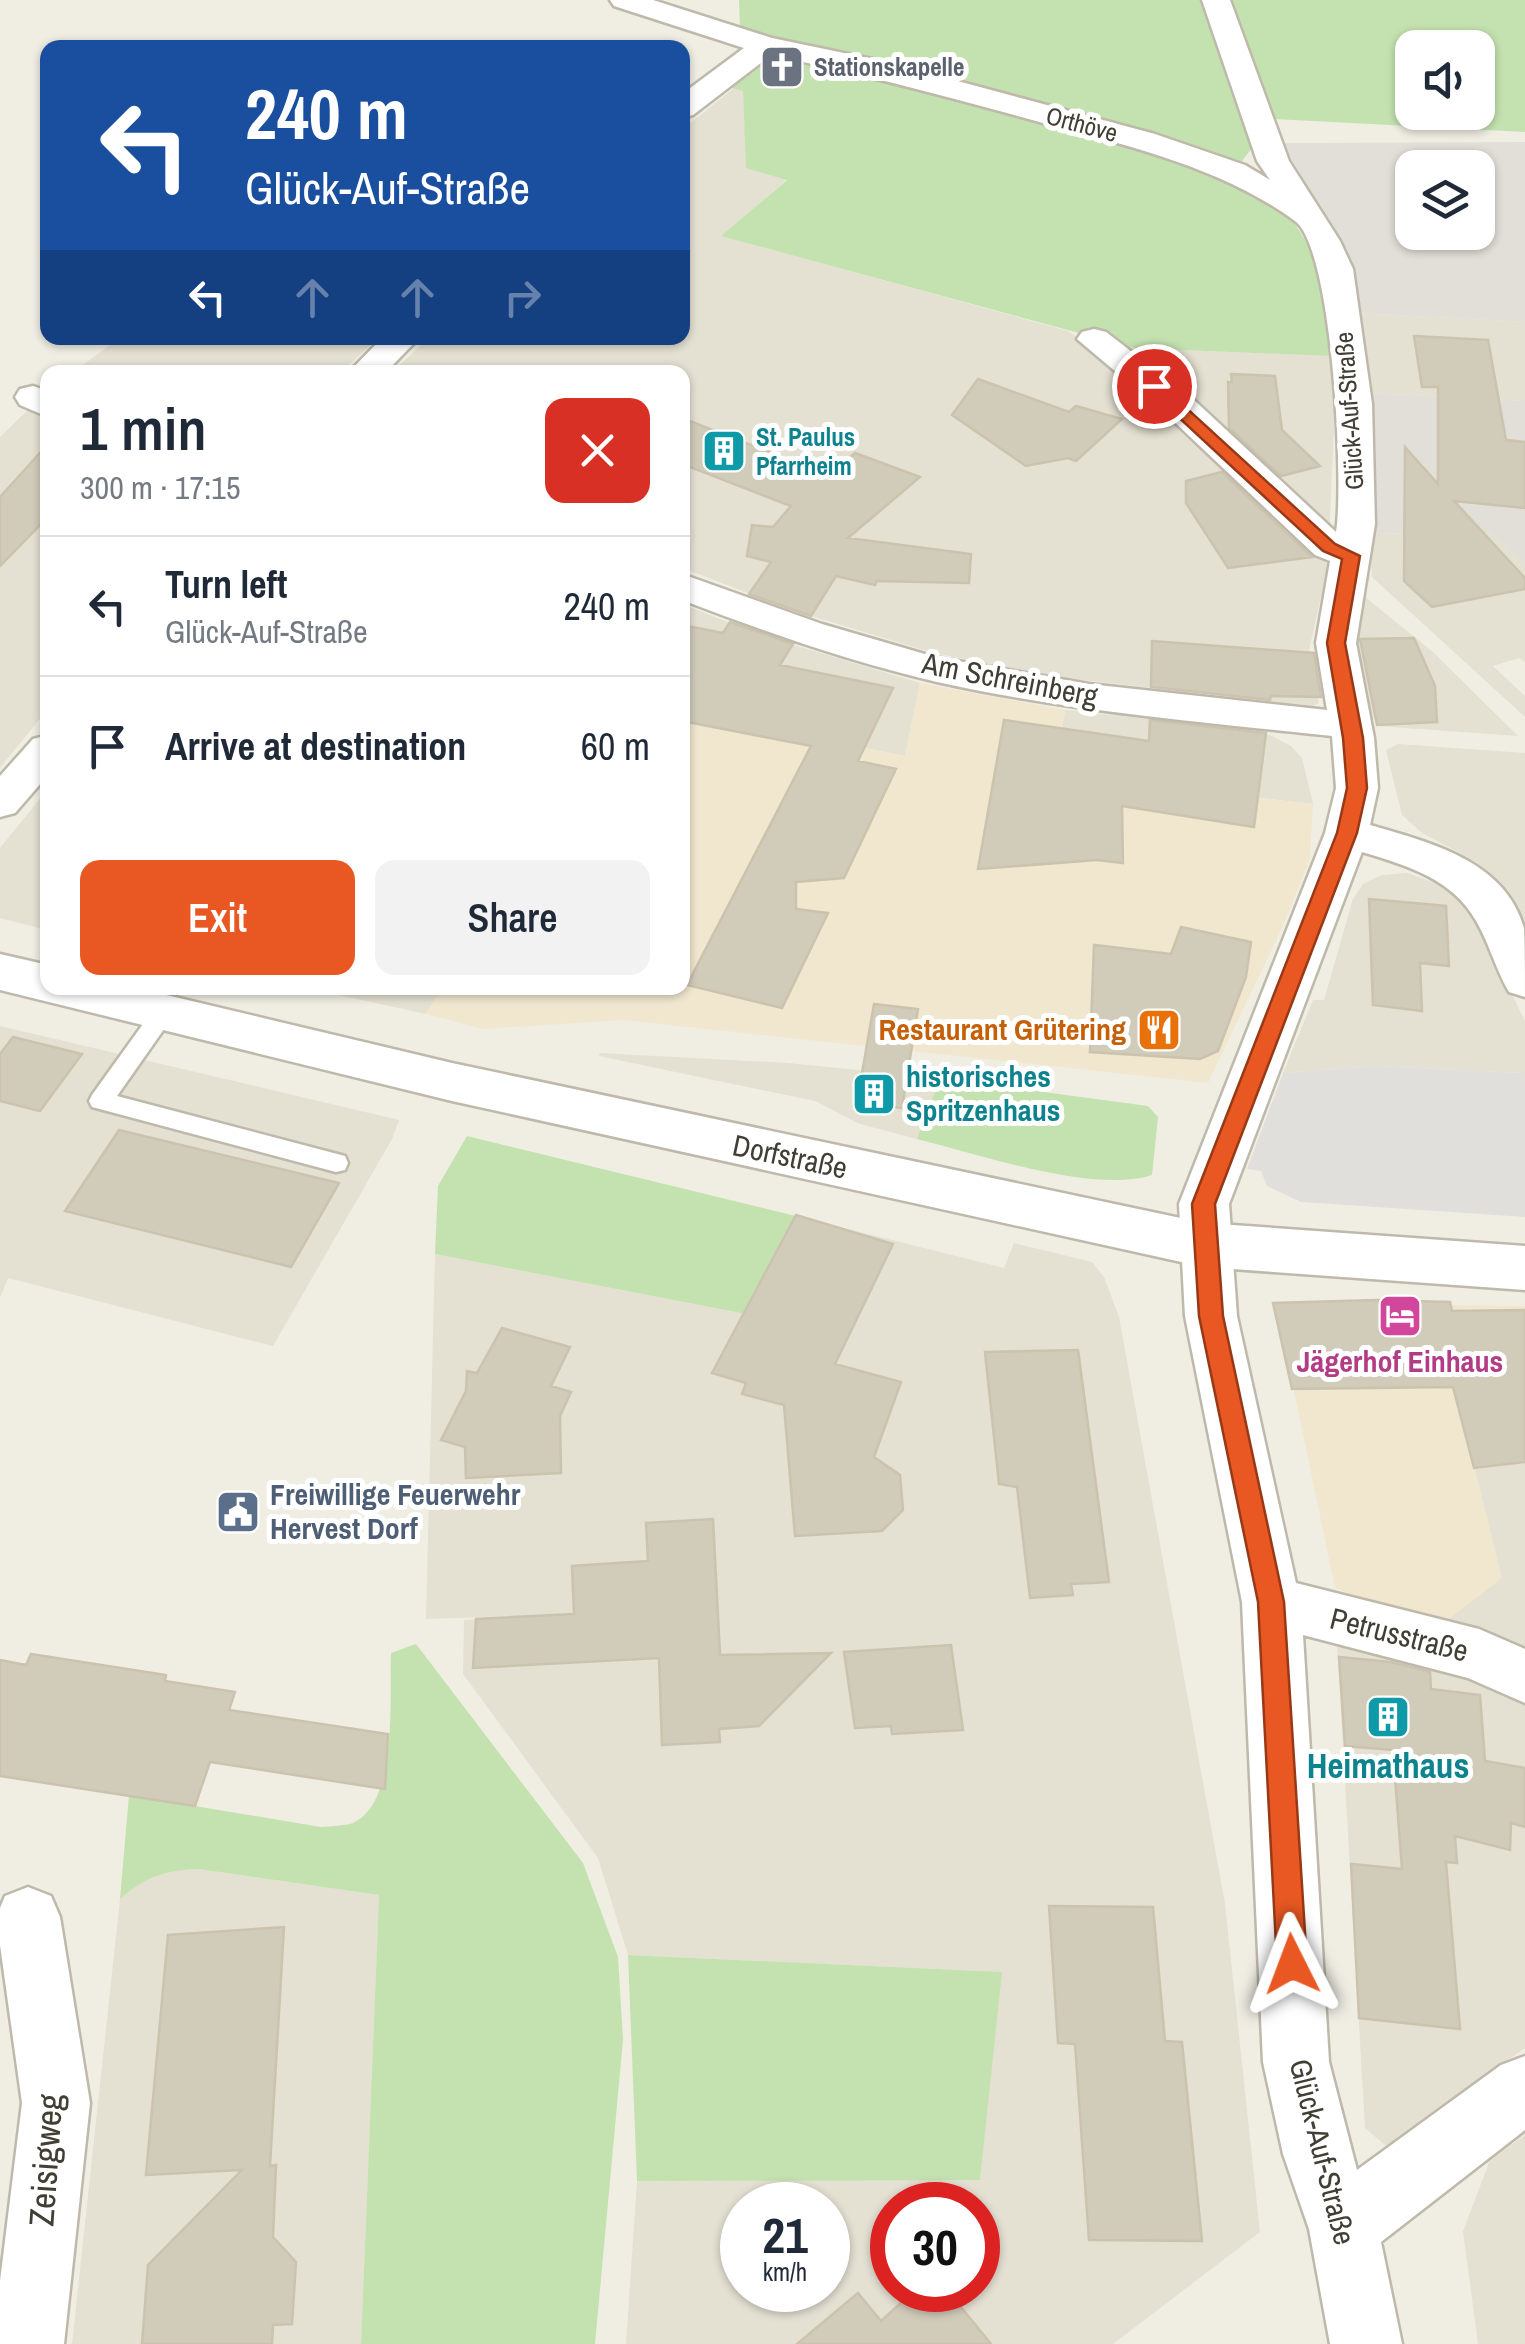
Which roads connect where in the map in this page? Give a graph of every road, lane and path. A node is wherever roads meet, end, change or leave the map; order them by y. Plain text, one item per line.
1 (624, 0) edge
2 (1216, 0) edge
3 (766, 45) junction
4 (690, 103) edge
5 (1305, 215) junction
6 (1094, 339) dead end
7 (395, 345) edge
8 (373, 365) edge
9 (1352, 556) junction
10 (690, 589) edge
11 (1348, 725) junction
12 (40, 758) edge
13 (0, 804) edge
14 (1347, 833) junction
15 (0, 972) edge
16 (40, 981) edge
17 (1525, 981) edge
18 (93, 995) edge
19 (164, 1012) junction
20 (336, 1163) dead end
21 (1204, 1245) junction
22 (1525, 1268) edge
23 (1271, 1602) junction
24 (1525, 1676) edge
25 (28, 1917) dead end
26 (1525, 2089) edge
27 (1344, 2228) junction
28 (28, 2344) edge
29 (1366, 2344) edge

1 - 3 street, Orthöve
2 - 5 street
3 - 4 street
3 - 5 street, Orthöve
5 - 9 street, Glück-Auf-Straße
6 - 9 street
7 - 8 street
9 - 11 street, Glück-Auf-Straße
10 - 11 street, Am Schreinberg
11 - 14 street, Glück-Auf-Straße
12 - 13 street
14 - 17 street
14 - 21 street, Glück-Auf-Straße
15 - 16 street
18 - 19 street, Dorfstraße
19 - 20 lane
19 - 21 street, Dorfstraße
21 - 22 street, Dorfstraße
21 - 23 street, Glück-Auf-Straße
23 - 24 street, Petrusstraße
23 - 27 street, Glück-Auf-Straße
25 - 28 street, Zeisigweg
26 - 27 street
27 - 29 street, Glück-Auf-Straße

